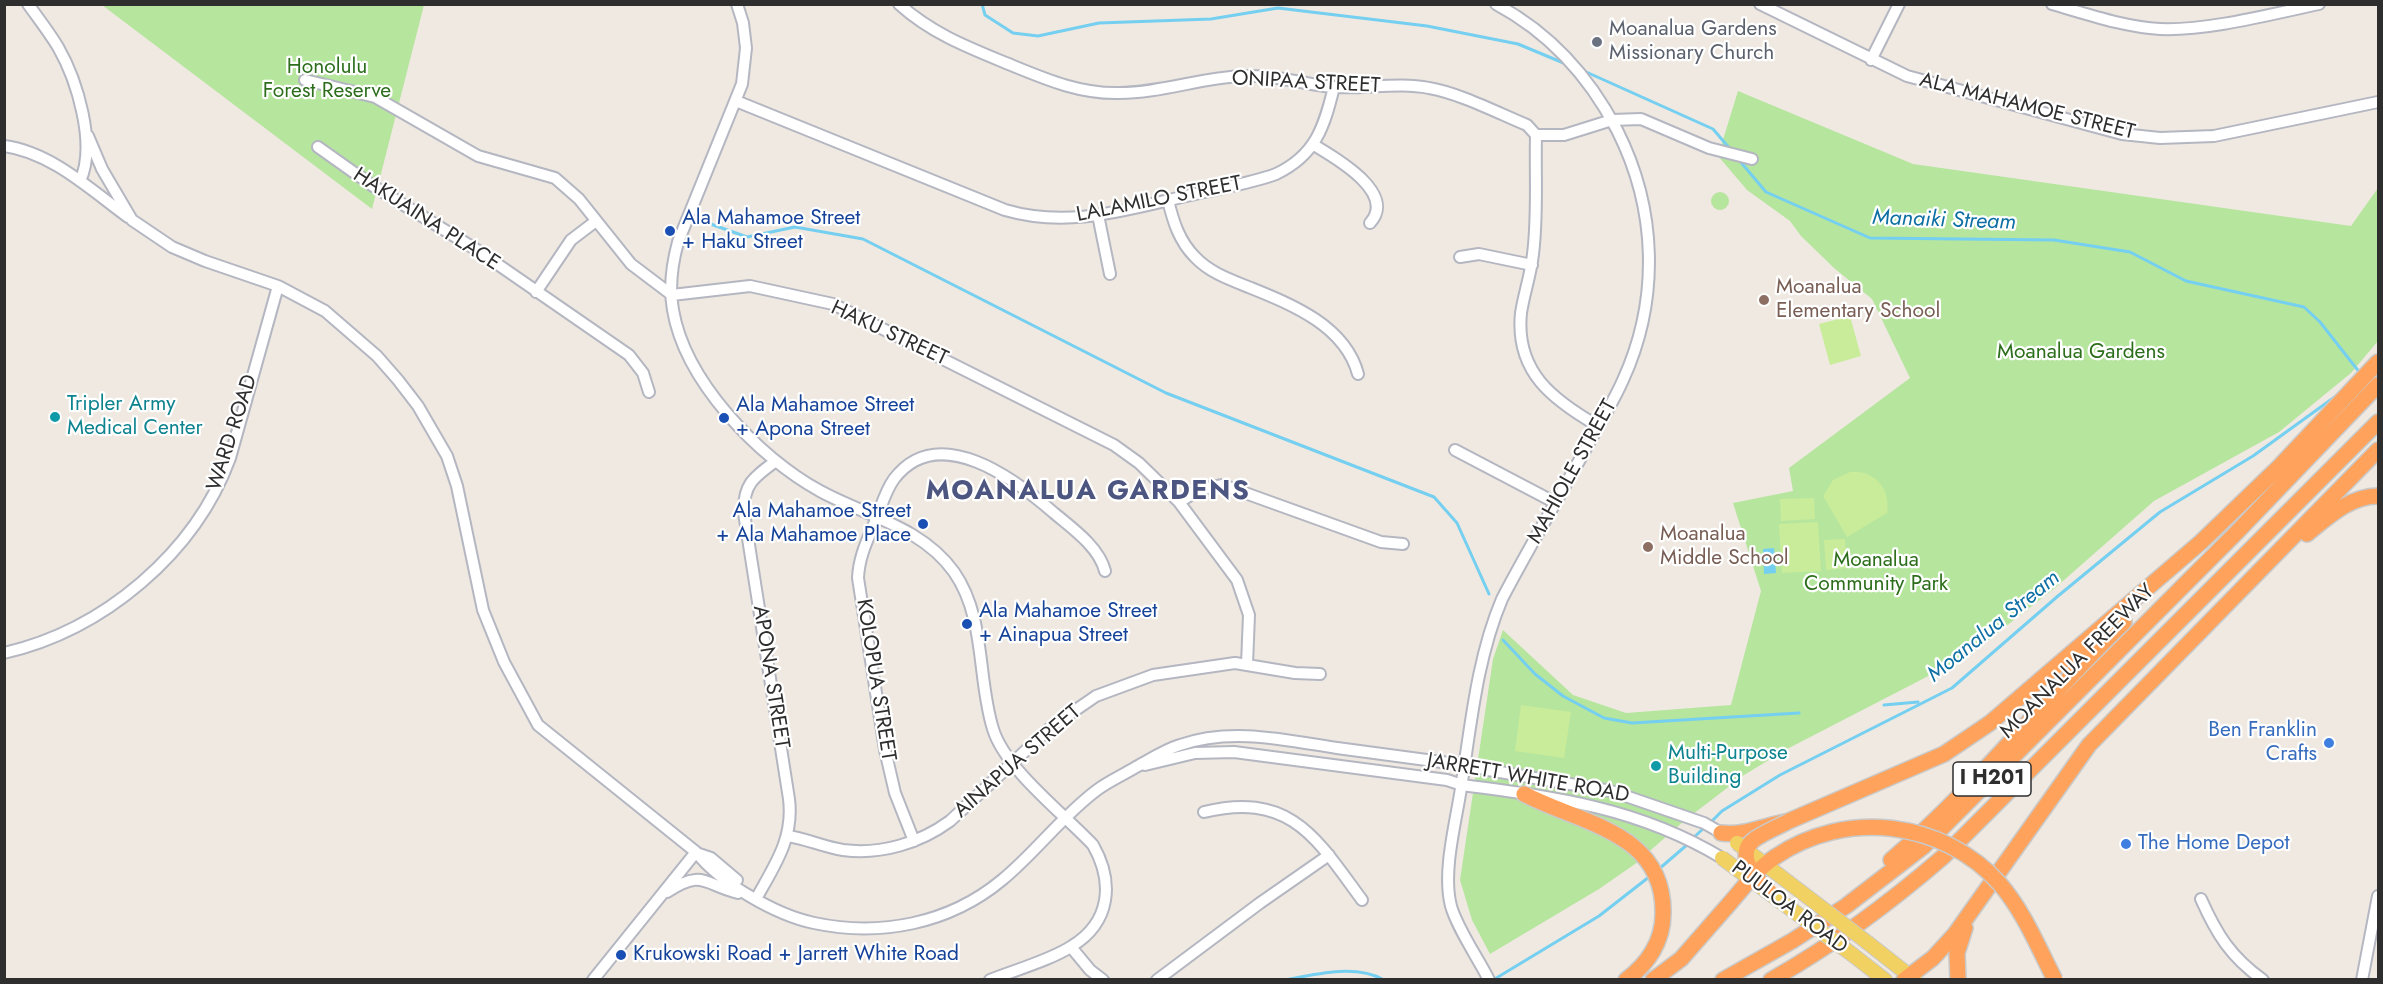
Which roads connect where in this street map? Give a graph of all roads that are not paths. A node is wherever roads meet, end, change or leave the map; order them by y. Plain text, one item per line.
1 (28, 4) edge
2 (736, 4) edge
3 (900, 4) edge
4 (1496, 4) edge
5 (1760, 4) edge
6 (1899, 4) edge
7 (2052, 4) edge
8 (2319, 4) edge
9 (1871, 60) junction
10 (305, 80) dead end
11 (1334, 87) junction
12 (736, 100) junction
13 (2379, 102) edge
14 (1612, 120) junction
15 (1536, 135) junction
16 (88, 136) junction
17 (1314, 145) junction
18 (4, 146) edge
19 (318, 147) dead end
20 (1752, 159) dead end
21 (80, 181) junction
22 (1168, 200) junction
23 (1098, 215) junction
24 (132, 220) junction
25 (597, 220) junction
26 (1370, 224) dead end
27 (1460, 257) dead end
28 (1532, 265) junction
29 (1110, 274) dead end
30 (278, 286) junction
31 (536, 292) junction
32 (672, 295) junction
33 (2376, 364) edge
34 (1358, 374) dead end
35 (2379, 385) edge
36 (649, 393) dead end
37 (1598, 426) junction
38 (2376, 431) edge
39 (1455, 450) dead end
40 (2379, 450) edge
41 (776, 461) junction
42 (2379, 496) edge
43 (1179, 502) junction
44 (1556, 503) junction
45 (877, 518) junction
46 (2201, 542) junction
47 (1403, 544) dead end
48 (1105, 571) dead end
49 (2260, 572) junction
50 (5, 652) edge
51 (1247, 664) junction
52 (1320, 674) dead end
53 (1011, 763) junction
54 (1464, 763) junction
55 (1135, 768) junction
56 (1461, 785) junction
57 (1524, 794) junction
58 (1204, 812) dead end
59 (1066, 819) junction
60 (1789, 821) junction
61 (1721, 832) junction
62 (788, 836) junction
63 (914, 841) junction
64 (1742, 847) junction
65 (696, 852) junction
66 (1329, 855) junction
67 (1722, 858) joint
68 (1769, 891) junction
69 (2379, 896) edge
70 (754, 897) junction
71 (1981, 899) junction
72 (2201, 899) dead end
73 (657, 900) junction
74 (1362, 900) dead end
75 (1804, 932) junction
76 (1071, 947) junction
77 (1910, 978) edge
78 (593, 980) edge
79 (990, 980) edge
80 (1102, 980) edge
81 (1157, 980) edge
82 (1489, 980) edge
83 (1626, 980) edge
84 (1653, 980) edge
85 (1723, 980) edge
86 (1771, 980) edge
87 (1885, 980) edge
88 (1958, 980) edge
89 (2055, 980) edge
90 (2263, 980) edge
91 (2362, 980) edge

1 - 16 street, JARRETT WHITE ROAD
2 - 12 street
3 - 11 street, ONIPAA STREET
4 - 14 street, MAHIOLE STREET
5 - 9 street, ALA MAHAMOE STREET
6 - 9 street
7 - 8 street
9 - 13 street, ALA MAHAMOE STREET
10 - 25 street
11 - 15 street, ONIPAA STREET
11 - 17 street, LALAMILO STREET
12 - 23 street, LALAMILO STREET
12 - 32 street
14 - 15 street
14 - 20 street
14 - 37 street, MAHIOLE STREET
15 - 28 street
16 - 21 street, JARRETT WHITE ROAD
16 - 24 street, JARRETT WHITE ROAD
17 - 22 street, LALAMILO STREET
17 - 26 street
18 - 21 street
19 - 31 street, HAKUAINA PLACE
21 - 24 street, JARRETT WHITE ROAD
22 - 23 street, LALAMILO STREET
22 - 34 street
23 - 29 street
24 - 30 street, JARRETT WHITE ROAD
25 - 31 street
25 - 32 street
27 - 28 street
28 - 37 street
30 - 50 street, WARD ROAD
30 - 65 street, JARRETT WHITE ROAD
31 - 36 street, HAKUAINA PLACE
32 - 41 street
32 - 43 street, HAKU STREET
33 - 46 highway
35 - 75 highway, MOANALUA FREEWAY / I H201
37 - 44 street, MAHIOLE STREET
38 - 86 highway, MOANALUA FREEWAY / I H201
39 - 44 street
40 - 49 highway
41 - 45 street
41 - 62 street, APONA STREET
42 - 49 highway
43 - 47 street
43 - 51 street, HAKU STREET
44 - 54 street, MAHIOLE STREET
45 - 48 street, KOLOPUA STREET
45 - 53 street
45 - 63 street, KOLOPUA STREET
46 - 60 highway
46 - 75 highway
49 - 71 highway
51 - 52 street, AINAPUA STREET
51 - 53 street, AINAPUA STREET
53 - 59 street
53 - 63 street, AINAPUA STREET
54 - 55 street, JARRETT WHITE ROAD
54 - 56 street, MAHIOLE STREET
54 - 61 street, JARRETT WHITE ROAD
55 - 56 street, JARRETT WHITE ROAD
55 - 59 street, JARRETT WHITE ROAD
56 - 57 street, JARRETT WHITE ROAD
56 - 82 street, MAHIOLE STREET
57 - 67 street, JARRETT WHITE ROAD
57 - 83 highway
58 - 66 street
59 - 70 street, JARRETT WHITE ROAD
59 - 76 street
60 - 61 highway, bridge
60 - 64 highway, bridge
61 - 64 street, JARRETT WHITE ROAD
62 - 63 street, AINAPUA STREET
62 - 70 street, APONA STREET
64 - 68 highway, bridge
64 - 77 main road, JARRETT WHITE ROAD, bridge
65 - 70 street, JARRETT WHITE ROAD
65 - 73 street
66 - 74 street
66 - 81 street
67 - 68 main road, PUULOA ROAD, bridge
68 - 87 main road, PUULOA ROAD, bridge
69 - 91 street
70 - 73 street
71 - 77 highway
71 - 88 highway
72 - 90 street
73 - 78 street
75 - 85 highway, MOANALUA FREEWAY / I H201
76 - 79 street
76 - 80 street
84 - 89 highway, bridge

